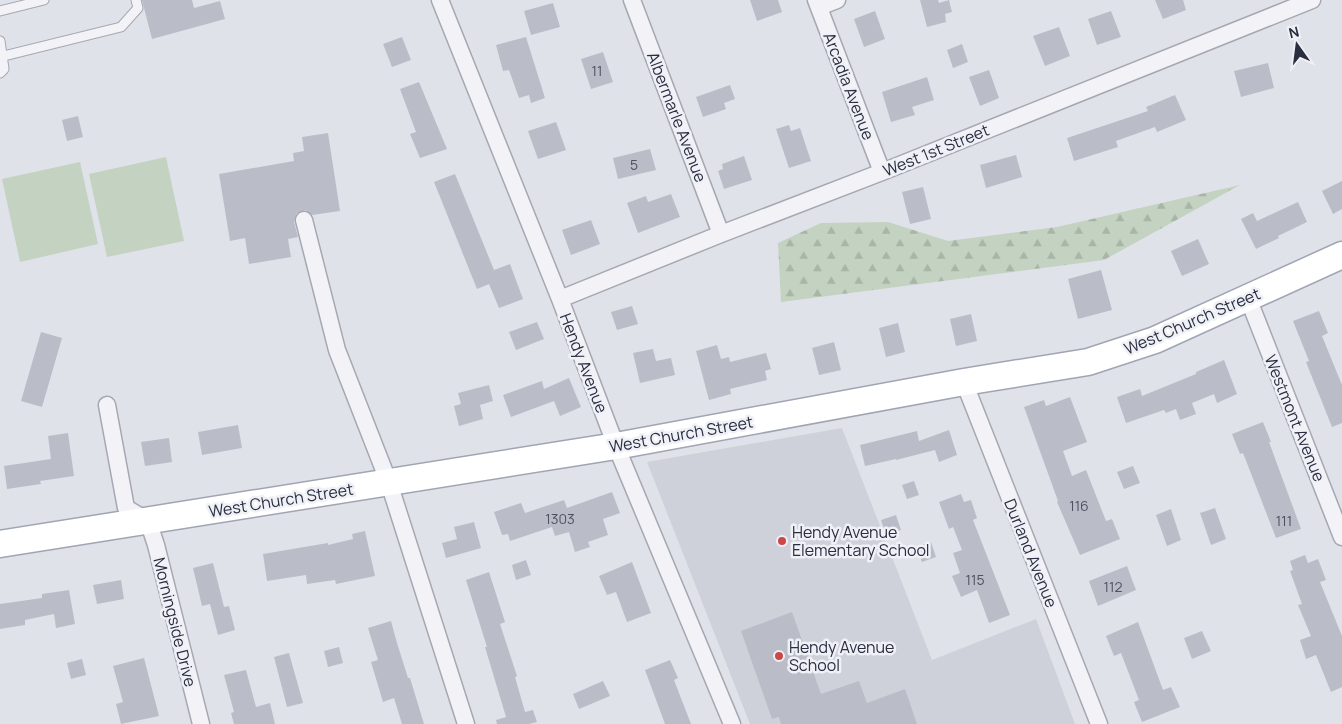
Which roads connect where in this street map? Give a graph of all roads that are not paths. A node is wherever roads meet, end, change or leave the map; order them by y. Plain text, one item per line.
1 (44, 0) edge
2 (136, 0) edge
3 (440, 0) edge
4 (632, 0) edge
5 (837, 0) edge
6 (1312, 0) edge
7 (817, 4) edge
8 (0, 11) edge
9 (0, 41) edge
10 (1, 57) edge
11 (0, 74) edge
12 (882, 172) junction
13 (304, 220) dead end
14 (721, 234) junction
15 (1342, 255) edge
16 (1248, 298) junction
17 (560, 299) junction
18 (964, 382) junction
19 (107, 405) dead end
20 (616, 446) junction
21 (389, 483) junction
22 (148, 522) junction
23 (1342, 537) edge
24 (0, 544) edge
25 (201, 724) edge
26 (466, 724) edge
27 (732, 724) edge
28 (1099, 724) edge

1 - 8 lane
2 - 10 lane
3 - 17 street, Hendy Avenue
4 - 14 street, Albermarle Avenue
5 - 7 street
6 - 12 street, West 1st Street
7 - 12 street, Arcadia Avenue
9 - 10 lane
10 - 11 lane
12 - 14 street, West 1st Street
13 - 21 street
14 - 17 street, West 1st Street
15 - 16 main road, West Church Street
16 - 18 main road, West Church Street
16 - 23 street, Westmont Avenue
17 - 20 street, Hendy Avenue
18 - 20 main road, West Church Street
18 - 28 street, Durland Avenue
19 - 22 street
20 - 21 main road, West Church Street
20 - 27 street, Hendy Avenue
21 - 22 main road, West Church Street
21 - 26 street
22 - 24 main road, West Church Street
22 - 25 street, Morningside Drive

